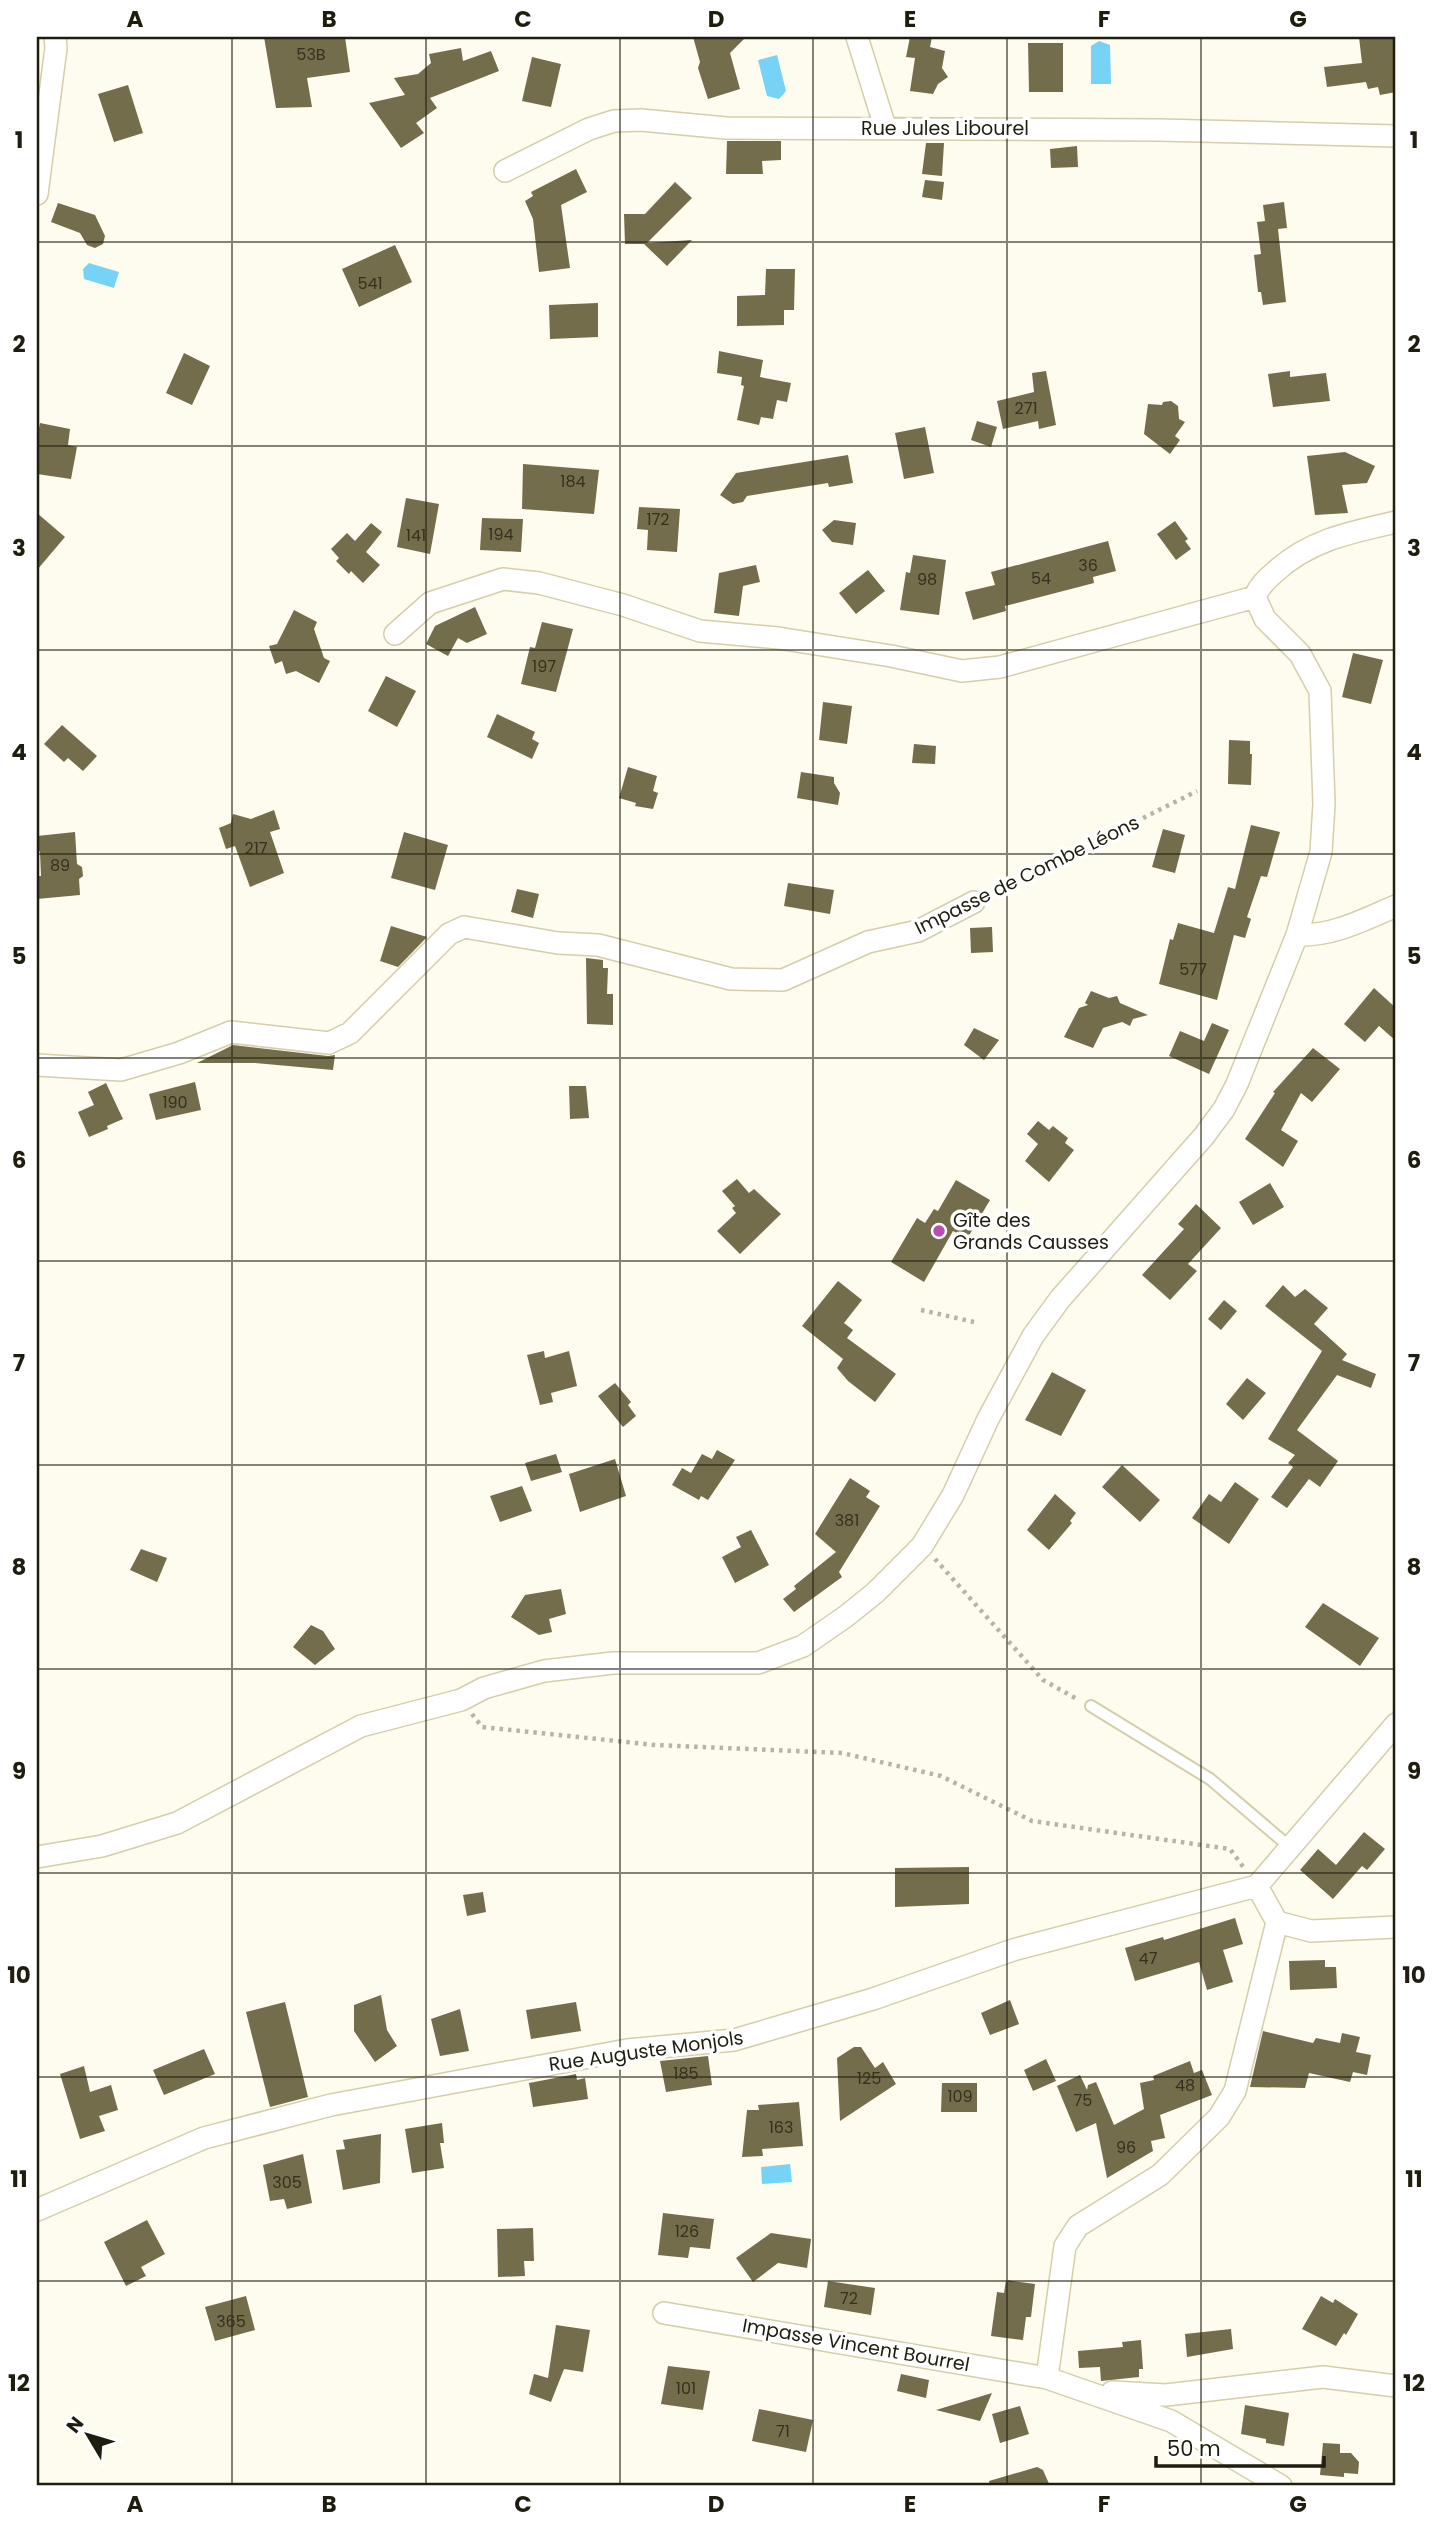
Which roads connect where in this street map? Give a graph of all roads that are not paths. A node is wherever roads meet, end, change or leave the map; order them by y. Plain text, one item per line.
1 (55, 37) edge
2 (857, 37) edge
3 (885, 127) junction
4 (1396, 136) edge
5 (505, 171) dead end
6 (37, 194) edge
7 (1396, 522) edge
8 (1255, 597) junction
9 (395, 634) dead end
10 (974, 902) road end
11 (1396, 906) edge
12 (1297, 935) junction
13 (37, 1065) edge
14 (1091, 1706) road end
15 (1396, 1724) edge
16 (1292, 1848) junction
17 (37, 1857) edge
18 (1257, 1886) junction
19 (1277, 1922) junction
20 (1396, 1927) edge
21 (37, 2210) edge
22 (664, 2313) dead end
23 (1047, 2378) junction
24 (1396, 2386) edge
25 (1089, 2391) junction
26 (1281, 2486) edge

1 - 6 street
2 - 3 street
3 - 4 street, Rue Jules Libourel
3 - 5 street, Rue Jules Libourel
7 - 8 street
8 - 9 street
8 - 12 street
10 - 13 street, Impasse de Combe Léons
11 - 12 street
12 - 17 street
14 - 16 lane
15 - 16 street
16 - 18 street
18 - 19 street
18 - 21 street, Rue Auguste Monjols
19 - 20 street
19 - 23 street
22 - 23 street, Impasse Vincent Bourrel
23 - 25 street, Impasse Vincent Bourrel
24 - 25 street
25 - 26 street

